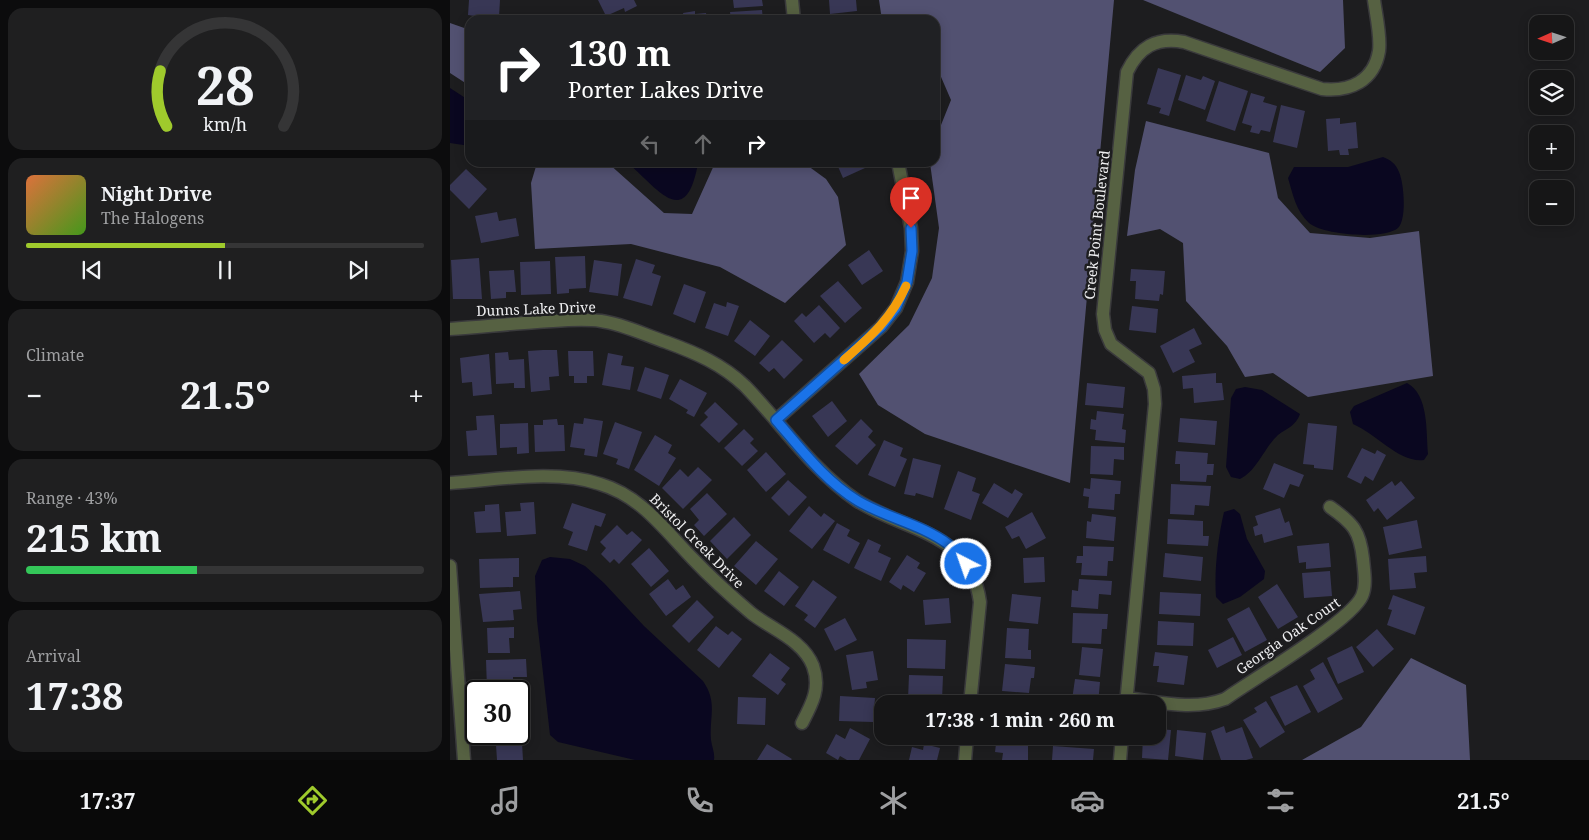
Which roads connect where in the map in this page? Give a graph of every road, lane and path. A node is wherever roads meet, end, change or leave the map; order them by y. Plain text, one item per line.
1 (792, 0) edge
2 (1374, 0) edge
3 (794, 15) edge
4 (899, 167) edge
5 (450, 329) edge
6 (776, 420) junction
7 (450, 484) edge
8 (1330, 507) dead end
9 (981, 556) dead end
10 (966, 564) junction
11 (450, 566) edge
12 (971, 695) edge
13 (1127, 695) edge
14 (1166, 704) edge
15 (802, 723) dead end
16 (966, 745) edge
17 (1121, 745) edge
18 (464, 760) edge
19 (965, 760) edge
20 (1120, 760) edge

1 - 3 street
2 - 13 street, Creek Point Boulevard
4 - 6 street
5 - 6 street, Dunns Lake Drive
6 - 10 street, Dunns Lake Drive
7 - 15 street, Bristol Creek Drive
8 - 14 street, Georgia Oak Court
9 - 10 street
10 - 12 street, Dunns Lake Drive
11 - 18 street
16 - 19 street
17 - 20 street

